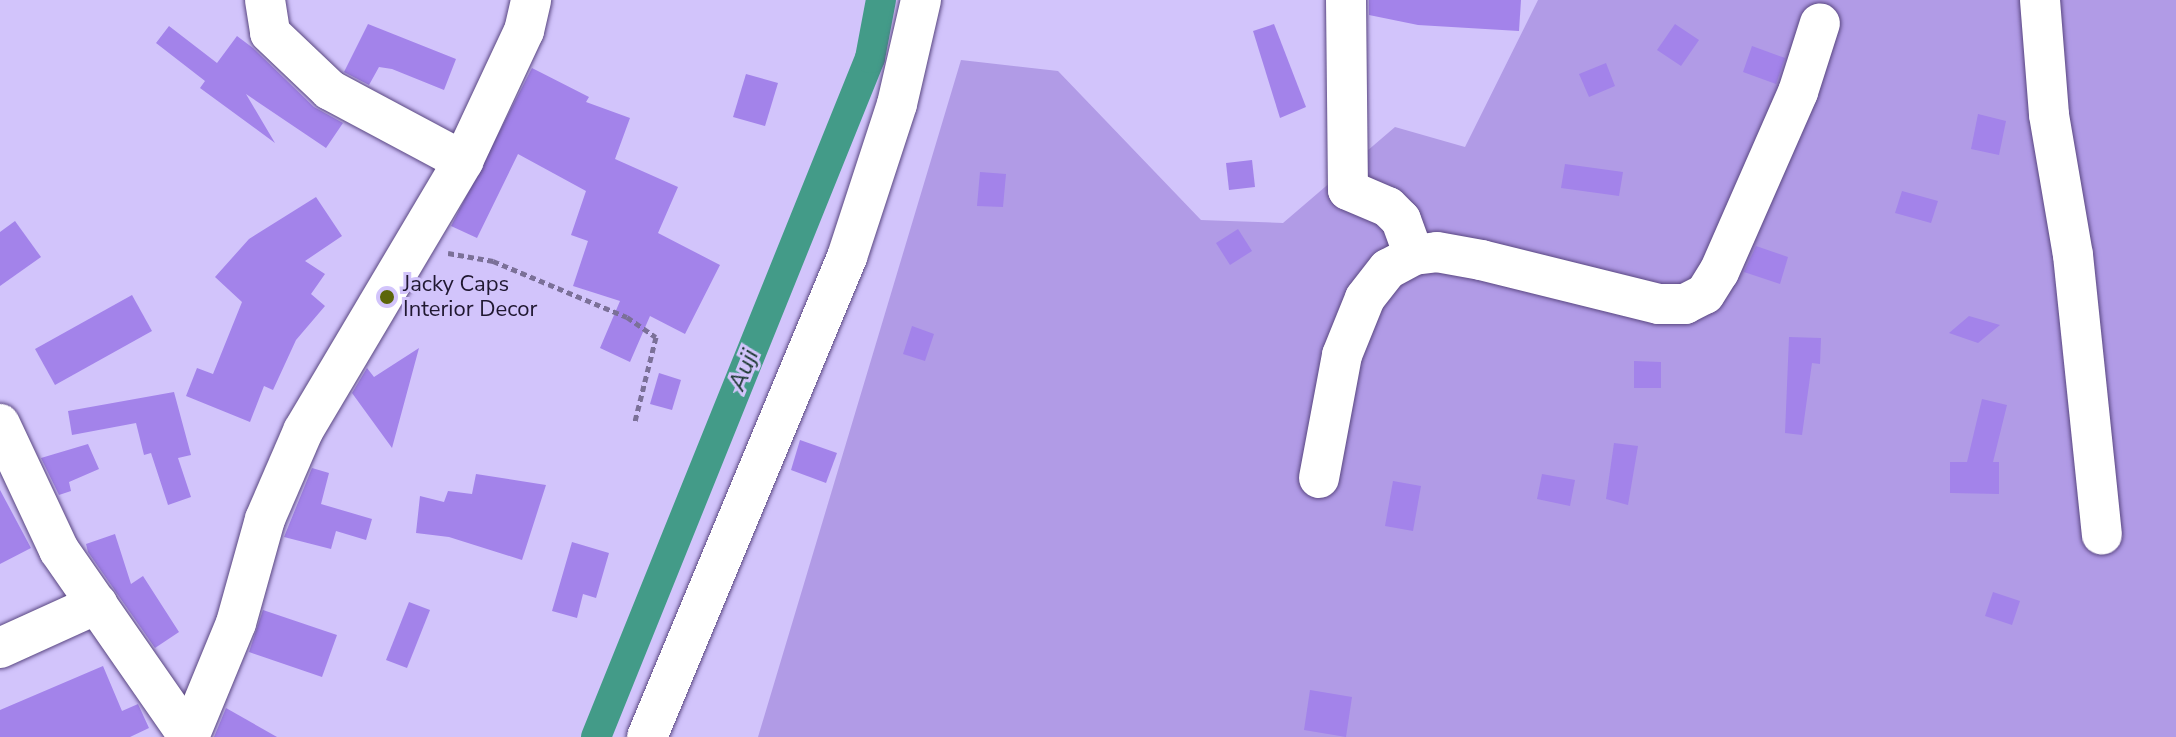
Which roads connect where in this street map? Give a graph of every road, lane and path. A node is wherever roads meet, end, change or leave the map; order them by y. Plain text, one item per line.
1 (265, 0) edge
2 (531, 0) edge
3 (921, 0) edge
4 (1346, 0) edge
5 (2040, 0) edge
6 (1820, 23) dead end
7 (463, 161) junction
8 (416, 247) junction
9 (1414, 255) junction
10 (635, 421) dead end
11 (0, 424) edge
12 (1319, 478) dead end
13 (2102, 535) dead end
14 (97, 604) junction
15 (0, 648) edge
16 (189, 737) edge
17 (647, 737) edge

1 - 7 street
2 - 7 street
3 - 17 street
4 - 9 street
5 - 13 street
6 - 9 street
7 - 8 street
8 - 10 path
8 - 16 street
9 - 12 street
11 - 14 street
14 - 15 street
14 - 16 street

